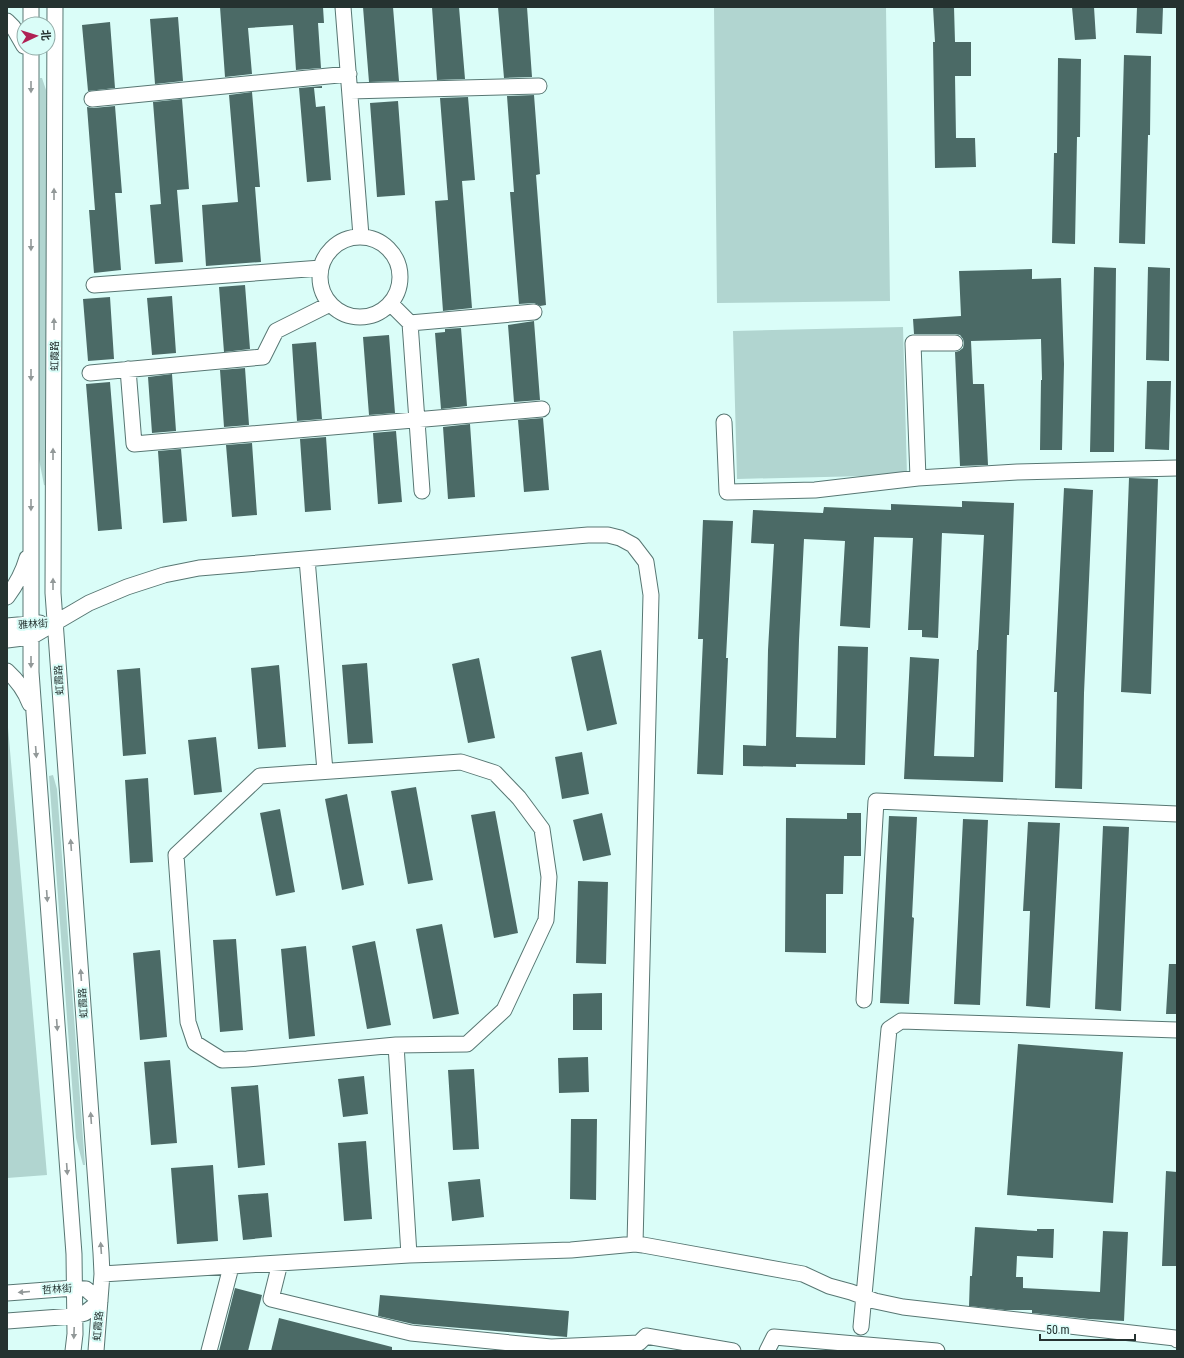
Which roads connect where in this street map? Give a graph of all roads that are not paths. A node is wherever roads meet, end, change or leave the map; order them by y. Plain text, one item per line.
1 (55, 7) edge
2 (344, 7) edge
3 (7, 21) edge
4 (16, 32) edge
5 (27, 56) edge
6 (31, 56) edge
7 (31, 68) junction
8 (348, 74) junction
9 (538, 86) dead end
10 (350, 92) junction
11 (92, 99) dead end
12 (361, 236) junction
13 (321, 268) junction
14 (94, 285) dead end
15 (390, 303) junction
16 (330, 304) junction
17 (534, 312) dead end
18 (410, 323) junction
19 (955, 343) dead end
20 (128, 369) junction
21 (90, 373) dead end
22 (542, 409) dead end
23 (417, 419) junction
24 (724, 422) dead end
25 (1177, 468) edge
26 (918, 478) junction
27 (422, 491) dead end
28 (31, 546) junction
29 (307, 559) junction
30 (7, 597) edge
31 (55, 623) junction
32 (7, 626) edge
33 (31, 630) junction
34 (7, 640) edge
35 (7, 670) edge
36 (34, 713) junction
37 (325, 771) junction
38 (1177, 814) edge
39 (864, 1000) dead end
40 (1177, 1030) edge
41 (396, 1045) junction
42 (635, 1244) junction
43 (409, 1255) junction
44 (280, 1263) junction
45 (231, 1267) junction
46 (102, 1274) junction
47 (74, 1288) junction
48 (7, 1293) edge
49 (863, 1296) junction
50 (100, 1301) junction
51 (74, 1316) junction
52 (7, 1321) edge
53 (861, 1327) dead end
54 (1177, 1340) edge
55 (830, 1346) edge
56 (637, 1347) edge
57 (894, 1349) edge
58 (73, 1351) edge
59 (96, 1351) edge
60 (209, 1351) edge
61 (733, 1351) edge
62 (767, 1351) edge
63 (937, 1351) edge

31 -> 1 street, 虹霞路
2 - 8 street
3 - 4 street
5 - 7 street
6 - 7 street
7 -> 28 street
8 - 10 street
8 - 11 street
9 - 10 street
10 - 12 street
12 - 13 street
12 - 15 street
13 - 14 street
13 - 16 street
15 - 16 street
15 - 18 street
16 - 20 street
17 - 18 street
18 - 23 street
19 - 26 street
20 - 21 street
20 - 23 street
22 - 23 street
23 - 27 street
24 - 26 street
25 - 26 street
28 - 30 street
28 - 33 street
29 - 31 street
29 - 37 street
29 - 42 street
31 - 33 street, 雅林街
46 -> 31 street, 虹霞路
32 - 33 street, 雅林街
33 - 34 street, 雅林街
33 -> 36 street
35 - 36 street
36 -> 47 street
37 - 41 street
37 - 41 street
38 - 39 street
40 - 49 street
41 - 43 street
42 - 43 street
42 - 49 street
43 - 44 street
44 - 45 street
44 - 56 street
45 - 46 street
45 - 60 street
46 - 50 street, 虹霞路
47 -> 48 street, 哲林街
47 - 50 street, 哲林街
47 - 51 street
49 - 53 street
49 - 54 street
50 - 51 street
50 - 59 street, 虹霞路
51 - 52 street
51 -> 58 street
55 - 57 street
55 - 62 street
56 - 61 street
57 - 63 street

